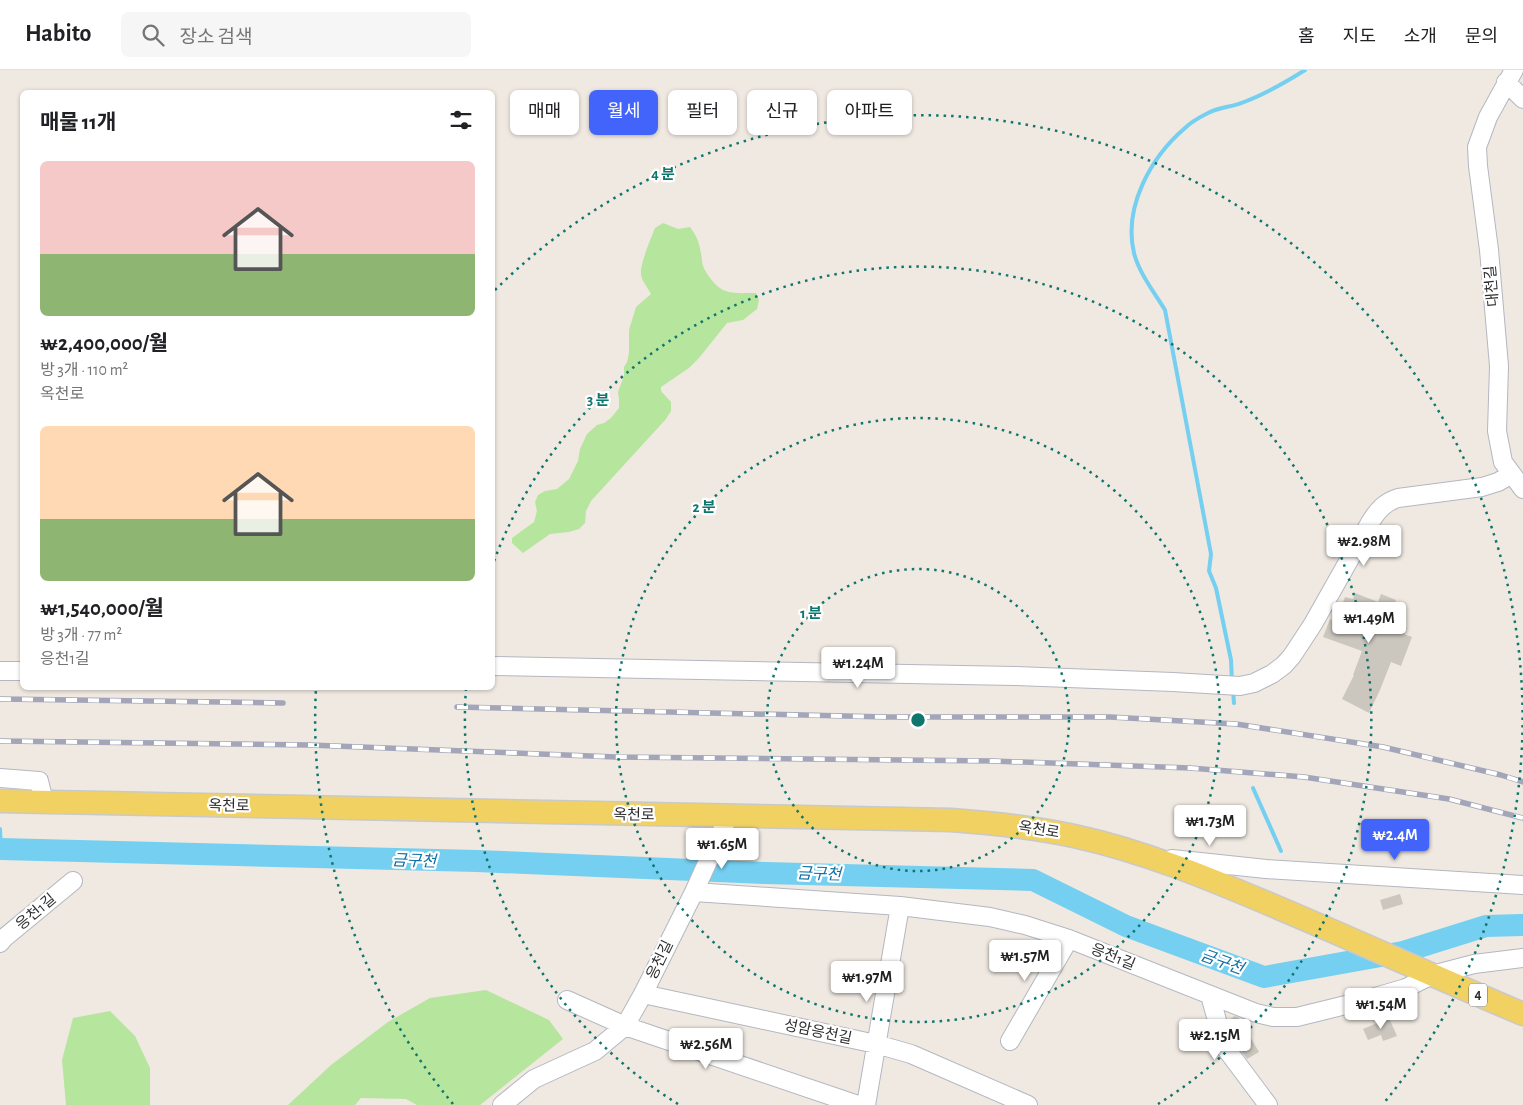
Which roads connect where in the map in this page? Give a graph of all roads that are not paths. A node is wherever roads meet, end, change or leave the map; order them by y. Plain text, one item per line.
1 (1510, 76) edge
2 (1523, 99) edge
3 (1512, 474) junction
4 (1523, 489) edge
5 (495, 666) edge
6 (0, 671) edge
7 (20, 671) edge
8 (3, 778) edge
9 (6, 801) edge
10 (44, 802) junction
11 (728, 817) junction
12 (1150, 856) junction
13 (73, 881) dead end
14 (1523, 885) edge
15 (695, 888) junction
16 (900, 906) junction
17 (1069, 939) junction
18 (0, 944) edge
19 (1523, 958) edge
20 (1426, 973) junction
21 (644, 994) junction
22 (1210, 995) junction
23 (567, 1000) dead end
24 (1523, 1014) edge
25 (625, 1026) junction
26 (1010, 1040) dead end
27 (876, 1044) junction
28 (502, 1105) edge
29 (858, 1105) edge
30 (866, 1105) edge
31 (1028, 1105) edge
32 (1268, 1105) edge

1 - 2 street, 대천길
1 - 3 street, 대천길
3 - 4 street, 대천길
3 - 5 street
6 - 7 street
8 - 10 street
9 - 10 main road, 옥천로 / 4
10 - 11 main road, 옥천로 / 4
11 - 12 main road, 옥천로 / 4
11 - 15 street, 응천길
12 - 14 street
12 - 20 main road, 옥천로 / 4
13 - 18 street, 응천1길
15 - 16 street, 응천1길
15 - 21 street, 응천길
16 - 17 street, 응천1길
16 - 27 street
17 - 22 street, 응천1길
17 - 26 street
19 - 20 street, 응천1길
20 - 22 street, 응천1길
20 - 24 main road, 4
21 - 25 street, 응천길
21 - 27 street, 성암응천길
22 - 32 street
23 - 25 street
25 - 28 street, 응천길
25 - 29 street
27 - 30 street
27 - 31 street, 성암응천길

